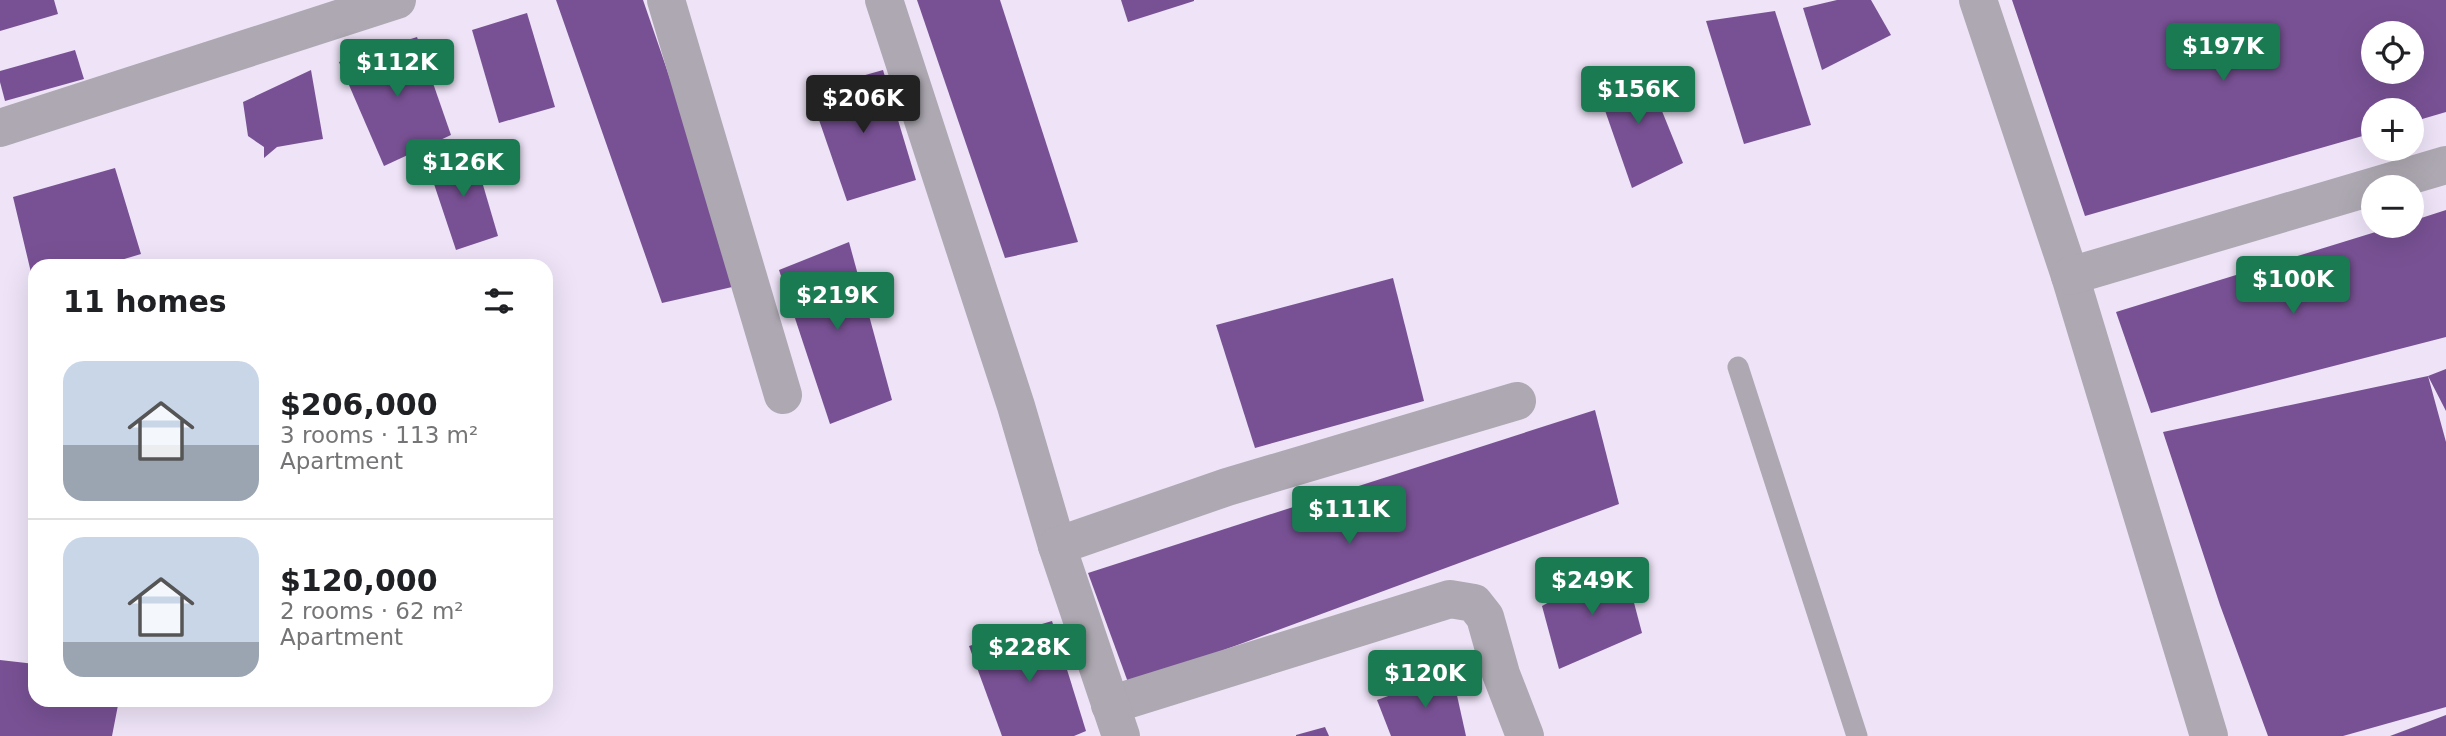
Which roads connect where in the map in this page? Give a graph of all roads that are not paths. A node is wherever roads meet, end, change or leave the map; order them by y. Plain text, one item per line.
1 (397, 0) edge
2 (666, 0) edge
3 (884, 0) edge
4 (1978, 0) edge
5 (0, 128) edge
6 (2446, 165) edge
7 (2070, 276) junction
8 (1738, 366) dead end
9 (783, 395) dead end
10 (1517, 401) dead end
11 (1057, 546) junction
12 (1116, 720) edge
13 (1525, 736) edge
14 (1857, 736) edge
15 (2209, 736) edge

1 - 5 street
2 - 9 street
3 - 11 street
4 - 7 street
6 - 7 street
7 - 15 street
8 - 14 lane
10 - 11 street
11 - 12 street
12 - 13 street

